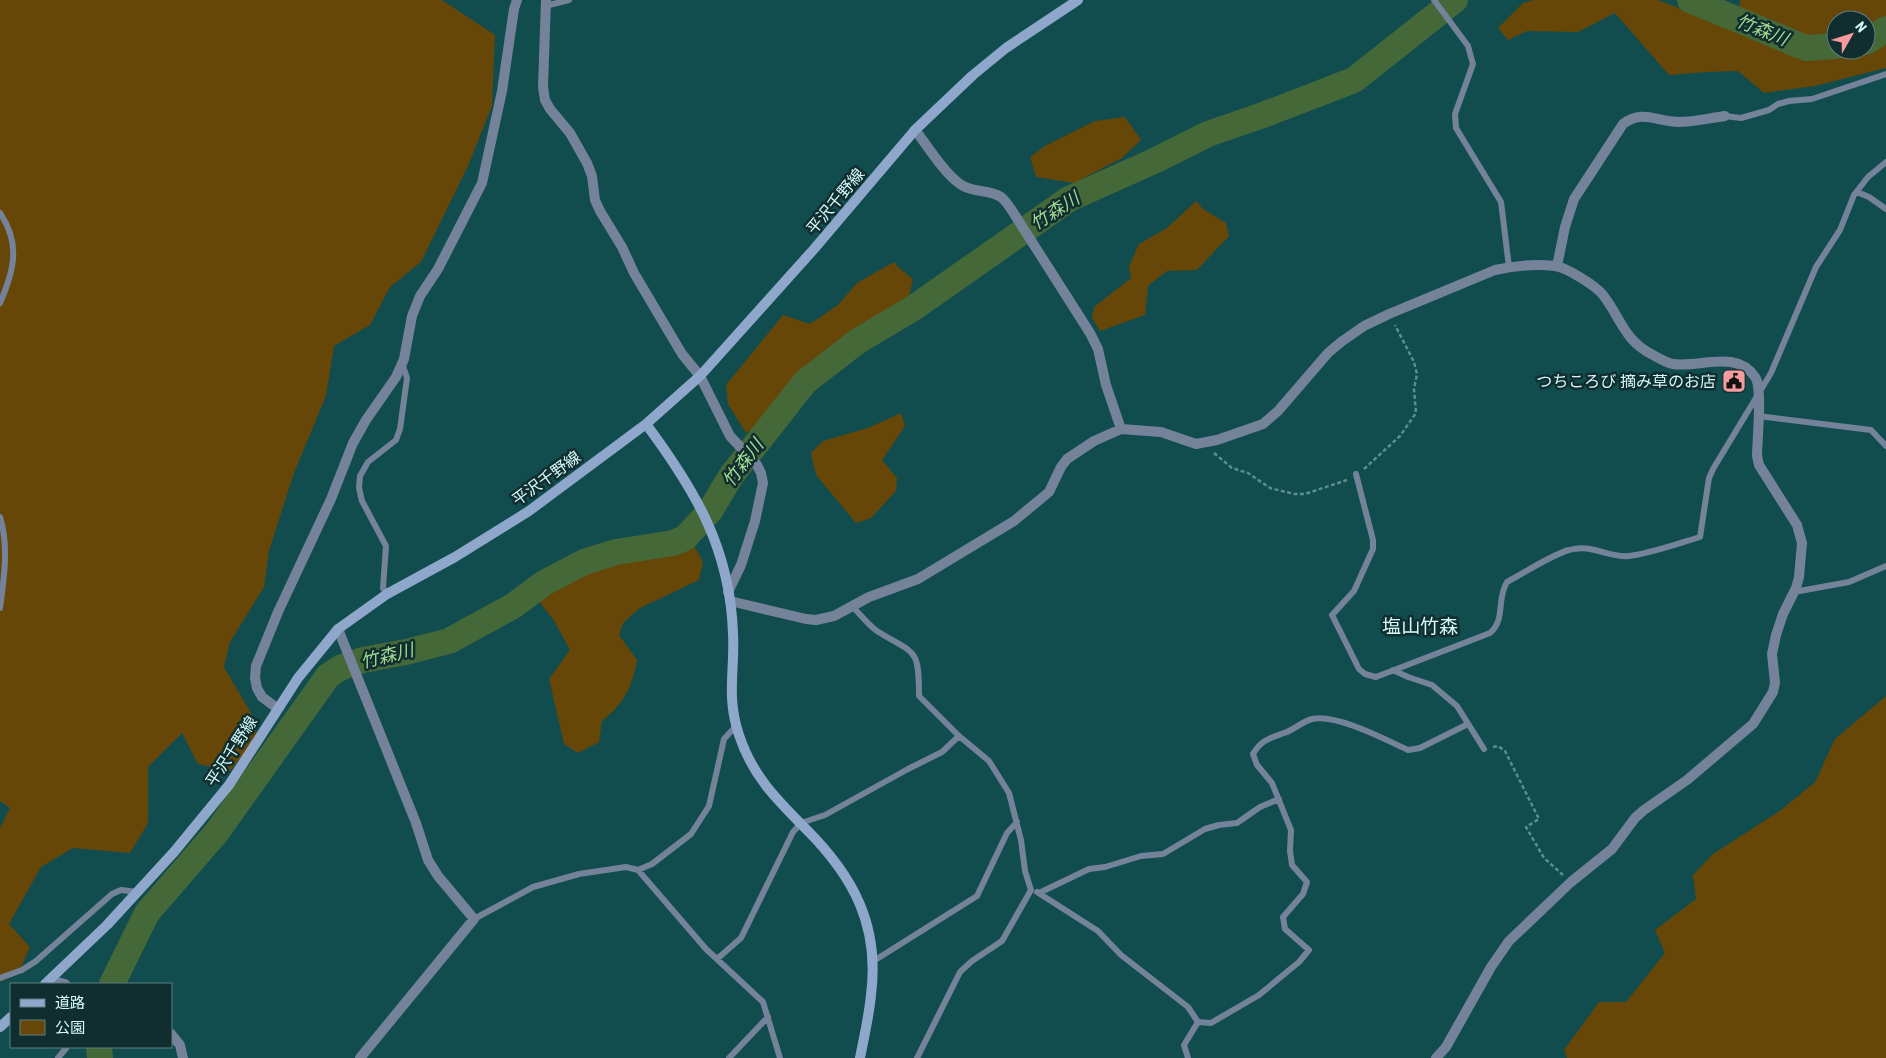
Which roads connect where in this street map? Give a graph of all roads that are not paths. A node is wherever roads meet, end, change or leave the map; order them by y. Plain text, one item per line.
1 (517, 0) edge
2 (570, 0) edge
3 (1078, 0) edge
4 (1434, 0) edge
5 (546, 3) edge
6 (1886, 74) edge
7 (1725, 116) joint
8 (915, 130) junction
9 (1886, 162) edge
10 (1857, 192) junction
11 (1886, 209) edge
12 (0, 213) edge
13 (1557, 266) junction
14 (1509, 267) junction
15 (0, 303) edge
16 (402, 363) junction
17 (700, 376) junction
18 (1760, 390) junction
19 (1758, 416) junction
20 (646, 424) junction
21 (1121, 429) junction
22 (1886, 446) edge
23 (1356, 474) road end
24 (0, 517) edge
25 (1886, 566) edge
26 (1, 584) edge
27 (1794, 592) junction
28 (387, 594) junction
29 (729, 597) junction
30 (852, 606) junction
31 (0, 608) edge
32 (338, 629) junction
33 (1393, 670) junction
34 (277, 708) junction
35 (1468, 724) junction
36 (736, 726) junction
37 (959, 736) junction
38 (1484, 749) road end
39 (1279, 800) junction
40 (1017, 822) junction
41 (800, 823) junction
42 (638, 870) junction
43 (1031, 890) junction
44 (137, 892) junction
45 (1039, 893) junction
46 (474, 919) junction
47 (717, 959) junction
48 (872, 962) junction
49 (0, 978) edge
50 (48, 982) edge
51 (10, 1017) edge
52 (768, 1018) junction
53 (1198, 1022) junction
54 (0, 1027) edge
55 (172, 1035) edge
56 (66, 1048) edge
57 (58, 1058) edge
58 (183, 1058) edge
59 (360, 1058) edge
60 (729, 1058) edge
61 (780, 1058) edge
62 (860, 1058) edge
63 (916, 1058) edge
64 (1188, 1058) edge
65 (1436, 1058) edge

1 - 16 street
2 - 5 lane
3 - 8 main road, 平沢千野線
4 - 14 lane
5 - 17 street
6 - 7 lane
7 - 13 street
8 - 17 main road, 平沢千野線
8 - 21 street
9 - 10 lane
10 - 11 lane
10 - 18 lane
12 - 15 lane
13 - 14 street
13 - 18 street
14 - 21 street
16 - 28 lane
16 - 34 street
17 - 20 main road, 平沢千野線
17 - 29 street
18 - 19 street
18 - 33 lane
19 - 22 lane
19 - 27 street
20 - 28 main road, 平沢千野線
20 - 29 main road
21 - 30 street
23 - 33 lane
24 - 26 lane
25 - 27 lane
26 - 31 lane
27 - 65 street
28 - 32 main road, 平沢千野線
29 - 30 street
29 - 36 main road
30 - 37 lane
32 - 34 main road, 平沢千野線
32 - 46 street
33 - 35 lane
34 - 44 main road, 平沢千野線
35 - 38 lane
35 - 39 lane
36 - 41 main road
36 - 42 lane
37 - 40 lane
37 - 41 lane
39 - 45 lane
39 - 53 lane
40 - 43 lane
40 - 48 lane
41 - 47 lane
41 - 48 main road
42 - 46 lane
42 - 47 lane
43 - 45 lane
43 - 63 lane
44 - 49 lane
44 - 50 main road, 平沢千野線
45 - 53 lane
46 - 59 street
47 - 52 lane
48 - 62 main road
51 - 54 main road
52 - 60 lane
52 - 61 lane
53 - 64 lane
55 - 58 street
56 - 57 lane

